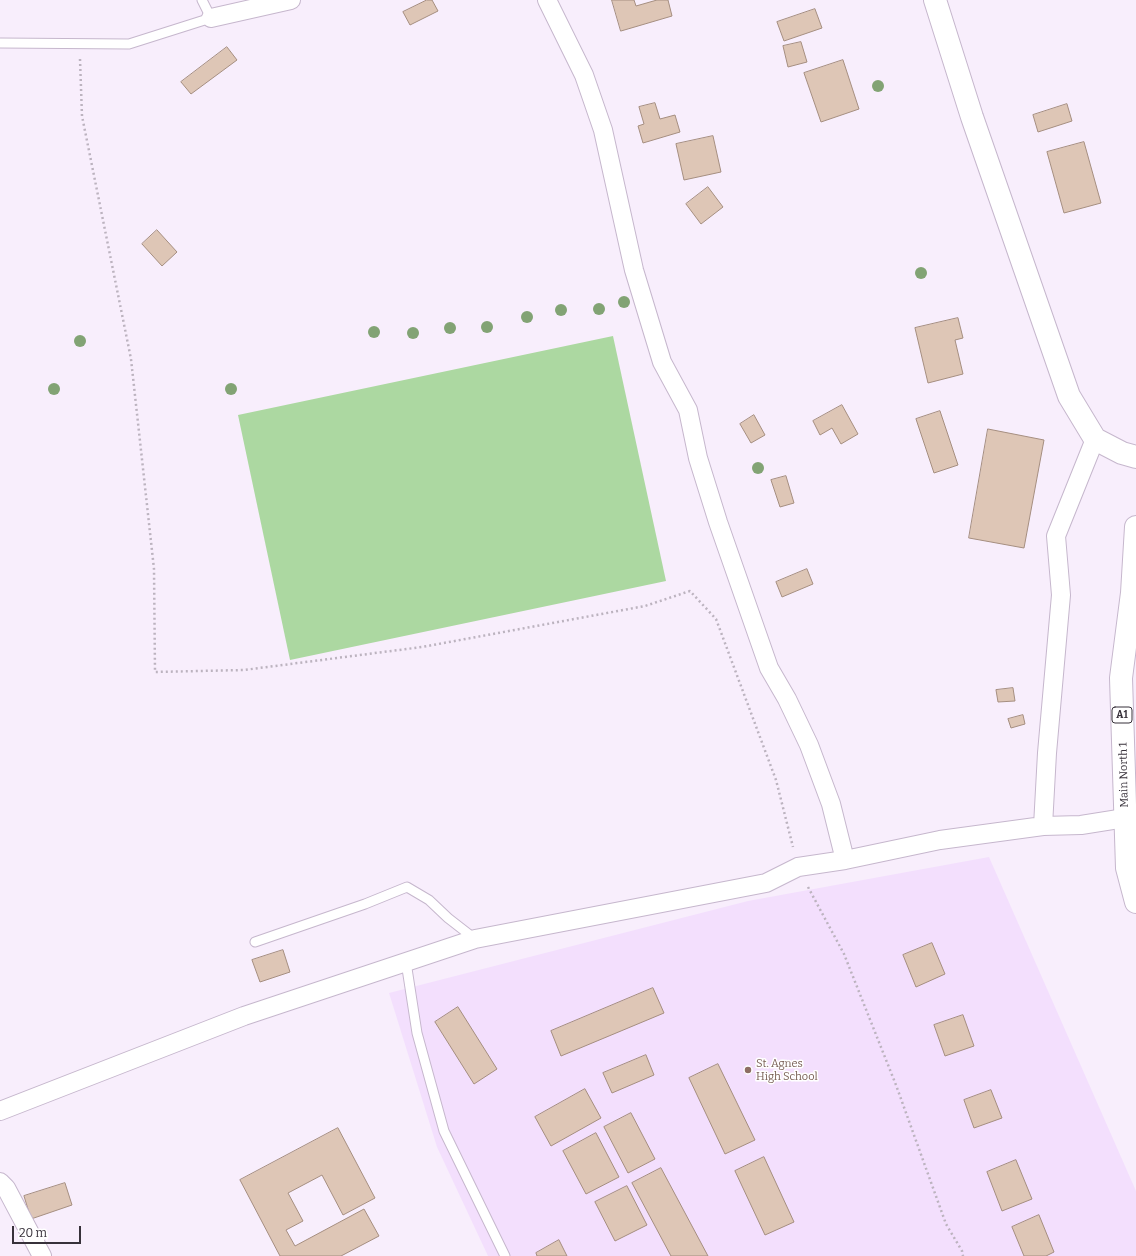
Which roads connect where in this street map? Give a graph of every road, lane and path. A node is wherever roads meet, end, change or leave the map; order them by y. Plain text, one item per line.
1 (202, 0) edge
2 (291, 0) edge
3 (547, 0) edge
4 (935, 0) edge
5 (211, 18) junction
6 (80, 42) junction
7 (0, 43) edge
8 (1095, 439) junction
9 (1136, 457) edge
10 (1136, 527) edge
11 (1125, 818) junction
12 (1043, 826) junction
13 (845, 860) junction
14 (798, 867) junction
15 (1136, 902) edge
16 (475, 939) junction
17 (255, 942) dead end
18 (406, 962) junction
19 (0, 1111) edge
20 (0, 1182) edge
21 (42, 1256) edge
22 (505, 1256) edge
23 (963, 1256) edge

1 - 5 lane
2 - 5 street
3 - 13 street
4 - 8 street
5 - 6 lane
6 - 7 lane
6 - 14 path
8 - 9 street
8 - 12 street
10 - 11 street, Main North 1 / A1
11 - 12 street
11 - 15 street, Main North 1 / A1
12 - 13 street
13 - 14 street
14 - 16 street
14 - 23 path
16 - 17 lane
16 - 18 street
18 - 19 street
18 - 22 lane
20 - 21 street

